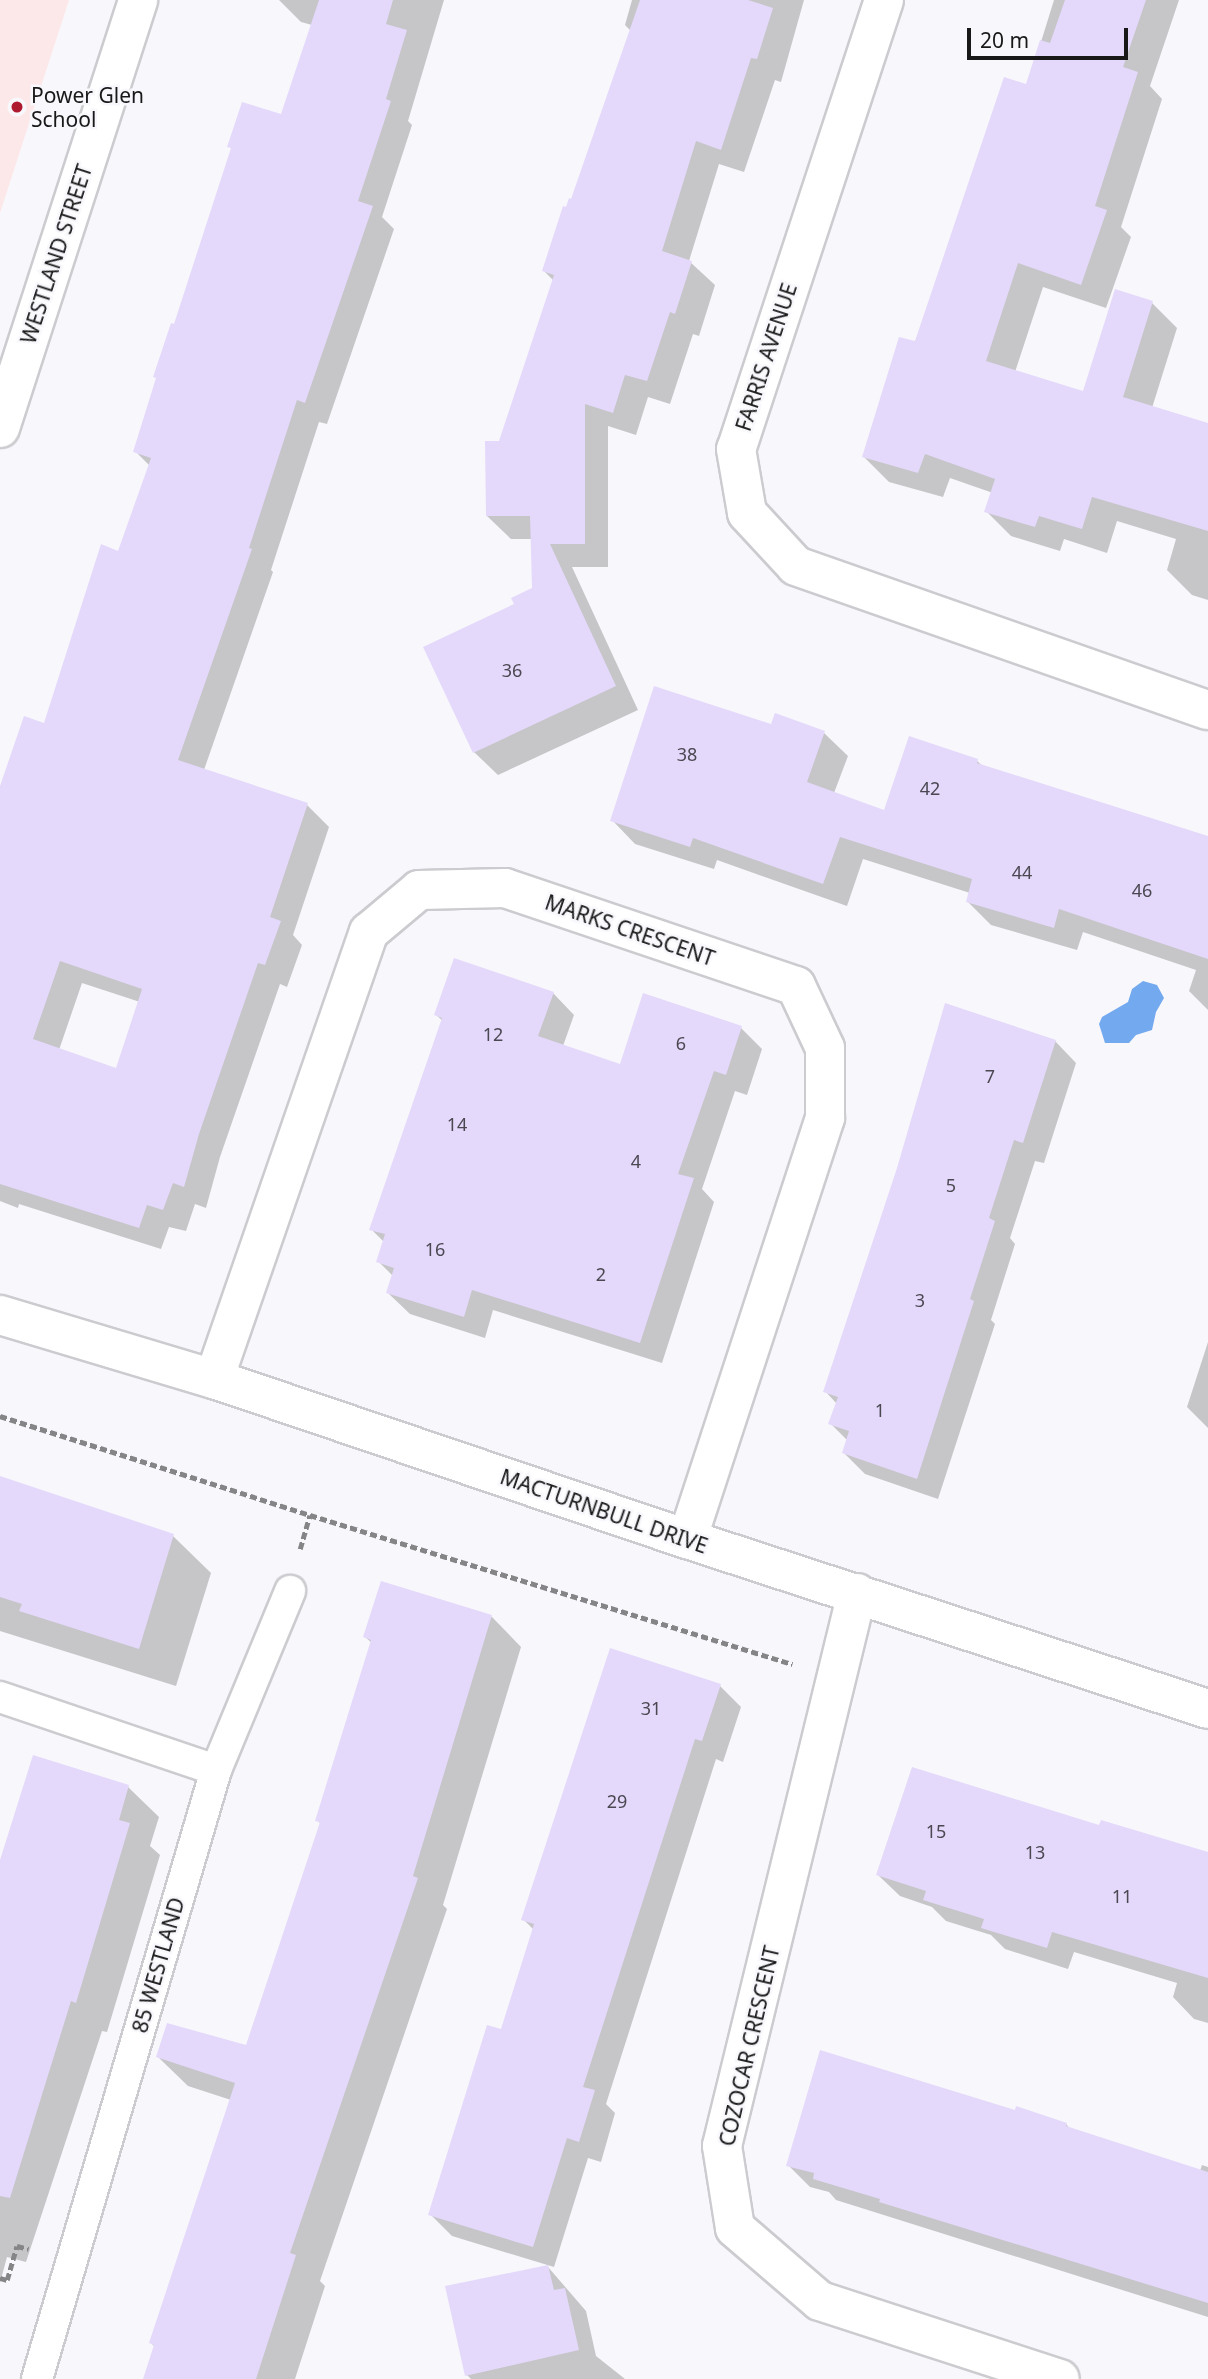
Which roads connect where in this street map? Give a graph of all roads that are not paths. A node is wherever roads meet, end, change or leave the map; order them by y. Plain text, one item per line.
1 (138, 0) edge
2 (884, 0) edge
3 (0, 428) edge
4 (1208, 710) edge
5 (0, 1315) edge
6 (214, 1379) junction
7 (687, 1539) junction
8 (290, 1591) dead end
9 (857, 1593) junction
10 (0, 1697) edge
11 (1208, 1709) edge
12 (216, 1770) junction
13 (37, 2379) edge
14 (1060, 2379) edge

1 - 3 street, WESTLAND STREET
2 - 4 street, FARRIS AVENUE
5 - 6 street, MACTURNBULL DRIVE
6 - 7 street, MACTURNBULL DRIVE
6 - 7 street, MARKS CRESCENT
7 - 9 street, MACTURNBULL DRIVE
8 - 12 lane, 85 WESTLAND
9 - 11 street, MACTURNBULL DRIVE
9 - 14 street, COZOCAR CRESCENT
10 - 12 lane
12 - 13 lane, 85 WESTLAND

